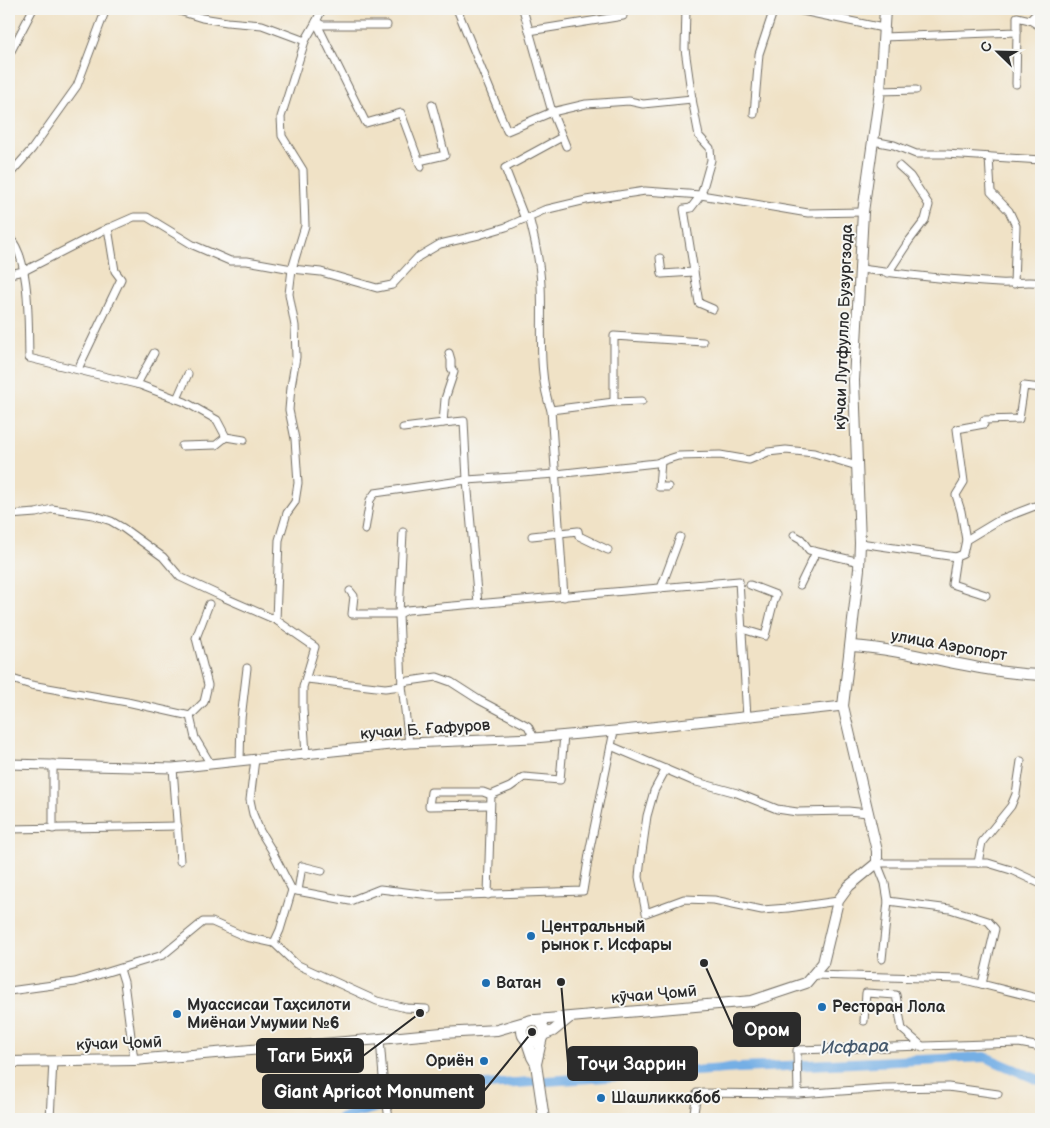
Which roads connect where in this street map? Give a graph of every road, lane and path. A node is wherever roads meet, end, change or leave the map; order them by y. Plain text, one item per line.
1 (34, 9) edge
2 (106, 9) edge
3 (173, 9) edge
4 (322, 9) edge
5 (457, 9) edge
6 (522, 9) edge
7 (622, 9) edge
8 (686, 9) edge
9 (774, 9) edge
10 (793, 9) edge
11 (885, 9) edge
12 (1041, 9) edge
13 (196, 12) edge
14 (1030, 20) junction
15 (316, 22) junction
16 (387, 26) dead end
17 (1041, 27) edge
18 (529, 31) junction
19 (1017, 32) junction
20 (883, 33) junction
21 (305, 41) junction
22 (9, 55) edge
23 (1016, 84) dead end
24 (916, 90) dead end
25 (880, 91) junction
26 (692, 100) junction
27 (432, 104) dead end
28 (552, 112) junction
29 (754, 114) dead end
30 (562, 137) junction
31 (873, 141) junction
32 (566, 146) dead end
33 (989, 157) junction
34 (1041, 160) edge
35 (899, 166) dead end
36 (9, 174) edge
37 (701, 195) junction
38 (863, 212) junction
39 (527, 218) junction
40 (108, 228) junction
41 (9, 237) edge
42 (660, 258) dead end
43 (292, 269) junction
44 (861, 269) junction
45 (24, 271) junction
46 (694, 272) junction
47 (888, 273) junction
48 (9, 274) edge
49 (1041, 283) edge
50 (1014, 284) junction
51 (712, 309) dead end
52 (703, 342) dead end
53 (154, 353) dead end
54 (450, 353) dead end
55 (78, 369) junction
56 (188, 374) dead end
57 (137, 384) junction
58 (1041, 388) edge
59 (177, 399) junction
60 (642, 401) dead end
61 (614, 402) junction
62 (551, 410) junction
63 (443, 423) junction
64 (403, 428) dead end
65 (226, 436) junction
66 (244, 440) dead end
67 (182, 446) dead end
68 (661, 461) junction
69 (857, 466) junction
70 (556, 474) junction
71 (467, 480) junction
72 (668, 487) dead end
73 (1041, 508) edge
74 (9, 516) edge
75 (365, 530) dead end
76 (403, 532) dead end
77 (559, 533) junction
78 (794, 535) dead end
79 (532, 536) dead end
80 (680, 537) dead end
81 (966, 540) junction
82 (860, 543) junction
83 (608, 550) dead end
84 (816, 552) junction
85 (956, 558) junction
86 (860, 562) junction
87 (750, 585) dead end
88 (800, 585) dead end
89 (661, 588) junction
90 (350, 590) dead end
91 (986, 595) dead end
92 (564, 597) junction
93 (209, 604) dead end
94 (478, 604) junction
95 (399, 614) junction
96 (276, 620) junction
97 (742, 629) junction
98 (852, 646) junction
99 (247, 668) dead end
100 (1041, 675) edge
101 (9, 678) edge
102 (307, 679) junction
103 (402, 684) junction
104 (844, 706) junction
105 (190, 716) junction
106 (747, 718) junction
107 (614, 731) junction
108 (564, 734) junction
109 (534, 738) junction
110 (409, 743) junction
111 (611, 746) junction
112 (306, 755) junction
113 (255, 759) junction
114 (240, 760) junction
115 (1021, 761) dead end
116 (210, 763) junction
117 (9, 764) edge
118 (53, 764) junction
119 (174, 768) junction
120 (666, 769) junction
121 (491, 795) junction
122 (490, 805) junction
123 (868, 813) junction
124 (178, 826) junction
125 (9, 829) edge
126 (53, 829) junction
127 (180, 861) dead end
128 (877, 863) junction
129 (978, 863) junction
130 (322, 872) dead end
131 (1041, 884) edge
132 (295, 890) junction
133 (488, 895) junction
134 (838, 901) junction
135 (888, 902) junction
136 (274, 943) junction
137 (882, 959) dead end
138 (120, 969) junction
139 (813, 975) junction
140 (982, 984) junction
141 (9, 991) edge
142 (1041, 998) edge
143 (426, 1009) dead end
144 (570, 1017) junction
145 (532, 1021) junction
146 (864, 1021) dead end
147 (497, 1030) junction
148 (542, 1036) junction
149 (525, 1037) junction
150 (380, 1040) junction
151 (923, 1047) junction
152 (1041, 1047) edge
153 (134, 1060) junction
154 (53, 1061) junction
155 (9, 1062) edge
156 (537, 1067) junction
157 (798, 1090) junction
158 (998, 1094) dead end
159 (50, 1119) edge
160 (389, 1119) edge
161 (544, 1119) edge
162 (692, 1119) edge

1 - 22 street
2 - 36 street
3 - 13 street
4 - 15 street
5 - 28 street
6 - 18 street
7 - 18 street
8 - 26 street
9 - 29 street
10 - 20 street
11 - 20 main road, кӯчаи Лутфулло Бузургзода
12 - 14 street
13 - 21 street
14 - 17 street
14 - 19 street
15 - 16 street
15 - 21 street
15 - 27 street
18 - 28 street
19 - 20 street
19 - 23 street
20 - 25 main road, кӯчаи Лутфулло Бузургзода
21 - 43 street
24 - 25 street
25 - 31 main road, кӯчаи Лутфулло Бузургзода
26 - 28 street
26 - 37 street
28 - 30 street
30 - 32 street
30 - 39 street
31 - 33 street
31 - 38 main road, кӯчаи Лутфулло Бузургзода
33 - 34 street
33 - 50 street
35 - 47 street
37 - 38 street
37 - 39 street
37 - 46 street
38 - 44 main road, кӯчаи Лутфулло Бузургзода
39 - 43 street
39 - 62 street
40 - 43 street
40 - 45 street
40 - 55 street
41 - 45 street
42 - 46 street
43 - 96 street
44 - 47 street
44 - 69 main road, кӯчаи Лутфулло Бузургзода
45 - 48 street
45 - 55 street
46 - 51 street
47 - 50 street
49 - 50 street
52 - 61 street
53 - 57 street
54 - 63 street
55 - 57 street
56 - 59 street
57 - 59 street
58 - 81 street
59 - 65 street
60 - 61 street
61 - 62 street
62 - 70 street
63 - 64 street
63 - 71 street
65 - 66 street
65 - 67 street
68 - 69 street
68 - 70 street
68 - 72 street
69 - 82 main road, кӯчаи Лутфулло Бузургзода
70 - 71 street
70 - 77 street
71 - 75 street
71 - 94 street
73 - 81 street
74 - 96 street
76 - 95 street
77 - 79 street
77 - 83 street
77 - 92 street
78 - 84 street
80 - 89 street
81 - 85 street
82 - 85 street
82 - 86 main road, кӯчаи Лутфулло Бузургзода
84 - 86 street
84 - 88 street
85 - 91 street
86 - 98 main road, кӯчаи Лутфулло Бузургзода
87 - 97 street
89 - 92 street
89 - 97 street
90 - 95 street
92 - 94 street
93 - 105 street
94 - 95 street
95 - 103 street
96 - 102 street
97 - 106 street
98 - 100 main road, улица Аэропорт
98 - 104 main road, кӯчаи Лутфулло Бузургзода
99 - 114 street
101 - 105 street
102 - 103 street
102 - 112 street
103 - 109 street
103 - 110 street
104 - 106 street, кучаи Б. Ғафуров
104 - 123 main road
105 - 116 street
106 - 107 street, кучаи Б. Ғафуров
107 - 108 street, кучаи Б. Ғафуров
107 - 111 street
108 - 109 street, кучаи Б. Ғафуров
108 - 121 street
109 - 110 street, кучаи Б. Ғафуров
110 - 112 street, кучаи Б. Ғафуров
111 - 120 street
111 - 133 street
112 - 113 street, кучаи Б. Ғафуров
113 - 114 street, кучаи Б. Ғафуров
113 - 132 street
114 - 116 street, кучаи Б. Ғафуров
115 - 129 street
116 - 119 street, кучаи Б. Ғафуров
117 - 118 street, кучаи Б. Ғафуров
118 - 119 street, кучаи Б. Ғафуров
118 - 126 street
119 - 124 street
120 - 123 street
120 - 134 street
121 - 122 street
121 - 122 street
122 - 133 street
123 - 128 main road
124 - 126 street
124 - 127 street
125 - 126 street
128 - 129 street
128 - 134 main road, кӯчаи Ҷомӣ
128 - 135 street
129 - 131 street
130 - 132 street
132 - 133 street
132 - 136 street
134 - 139 main road, кӯчаи Ҷомӣ
135 - 137 street
135 - 140 street
136 - 138 street
136 - 143 street
138 - 141 street
138 - 153 street
139 - 140 street
139 - 144 main road, кӯчаи Ҷомӣ
140 - 142 street
144 - 145 main road, кӯчаи Ҷомӣ
144 - 148 main road
145 - 147 main road, кӯчаи Ҷомӣ
145 - 148 main road
145 - 149 main road
146 - 151 street
147 - 149 main road
147 - 150 main road, кӯчаи Ҷомӣ
148 - 149 main road
148 - 156 main road
149 - 156 main road
150 - 153 main road, кӯчаи Ҷомӣ
150 - 160 street
151 - 152 street
151 - 157 street
153 - 154 main road, кӯчаи Ҷомӣ
154 - 155 main road, кӯчаи Ҷомӣ
154 - 159 street
156 - 161 main road
157 - 158 street
157 - 162 street

